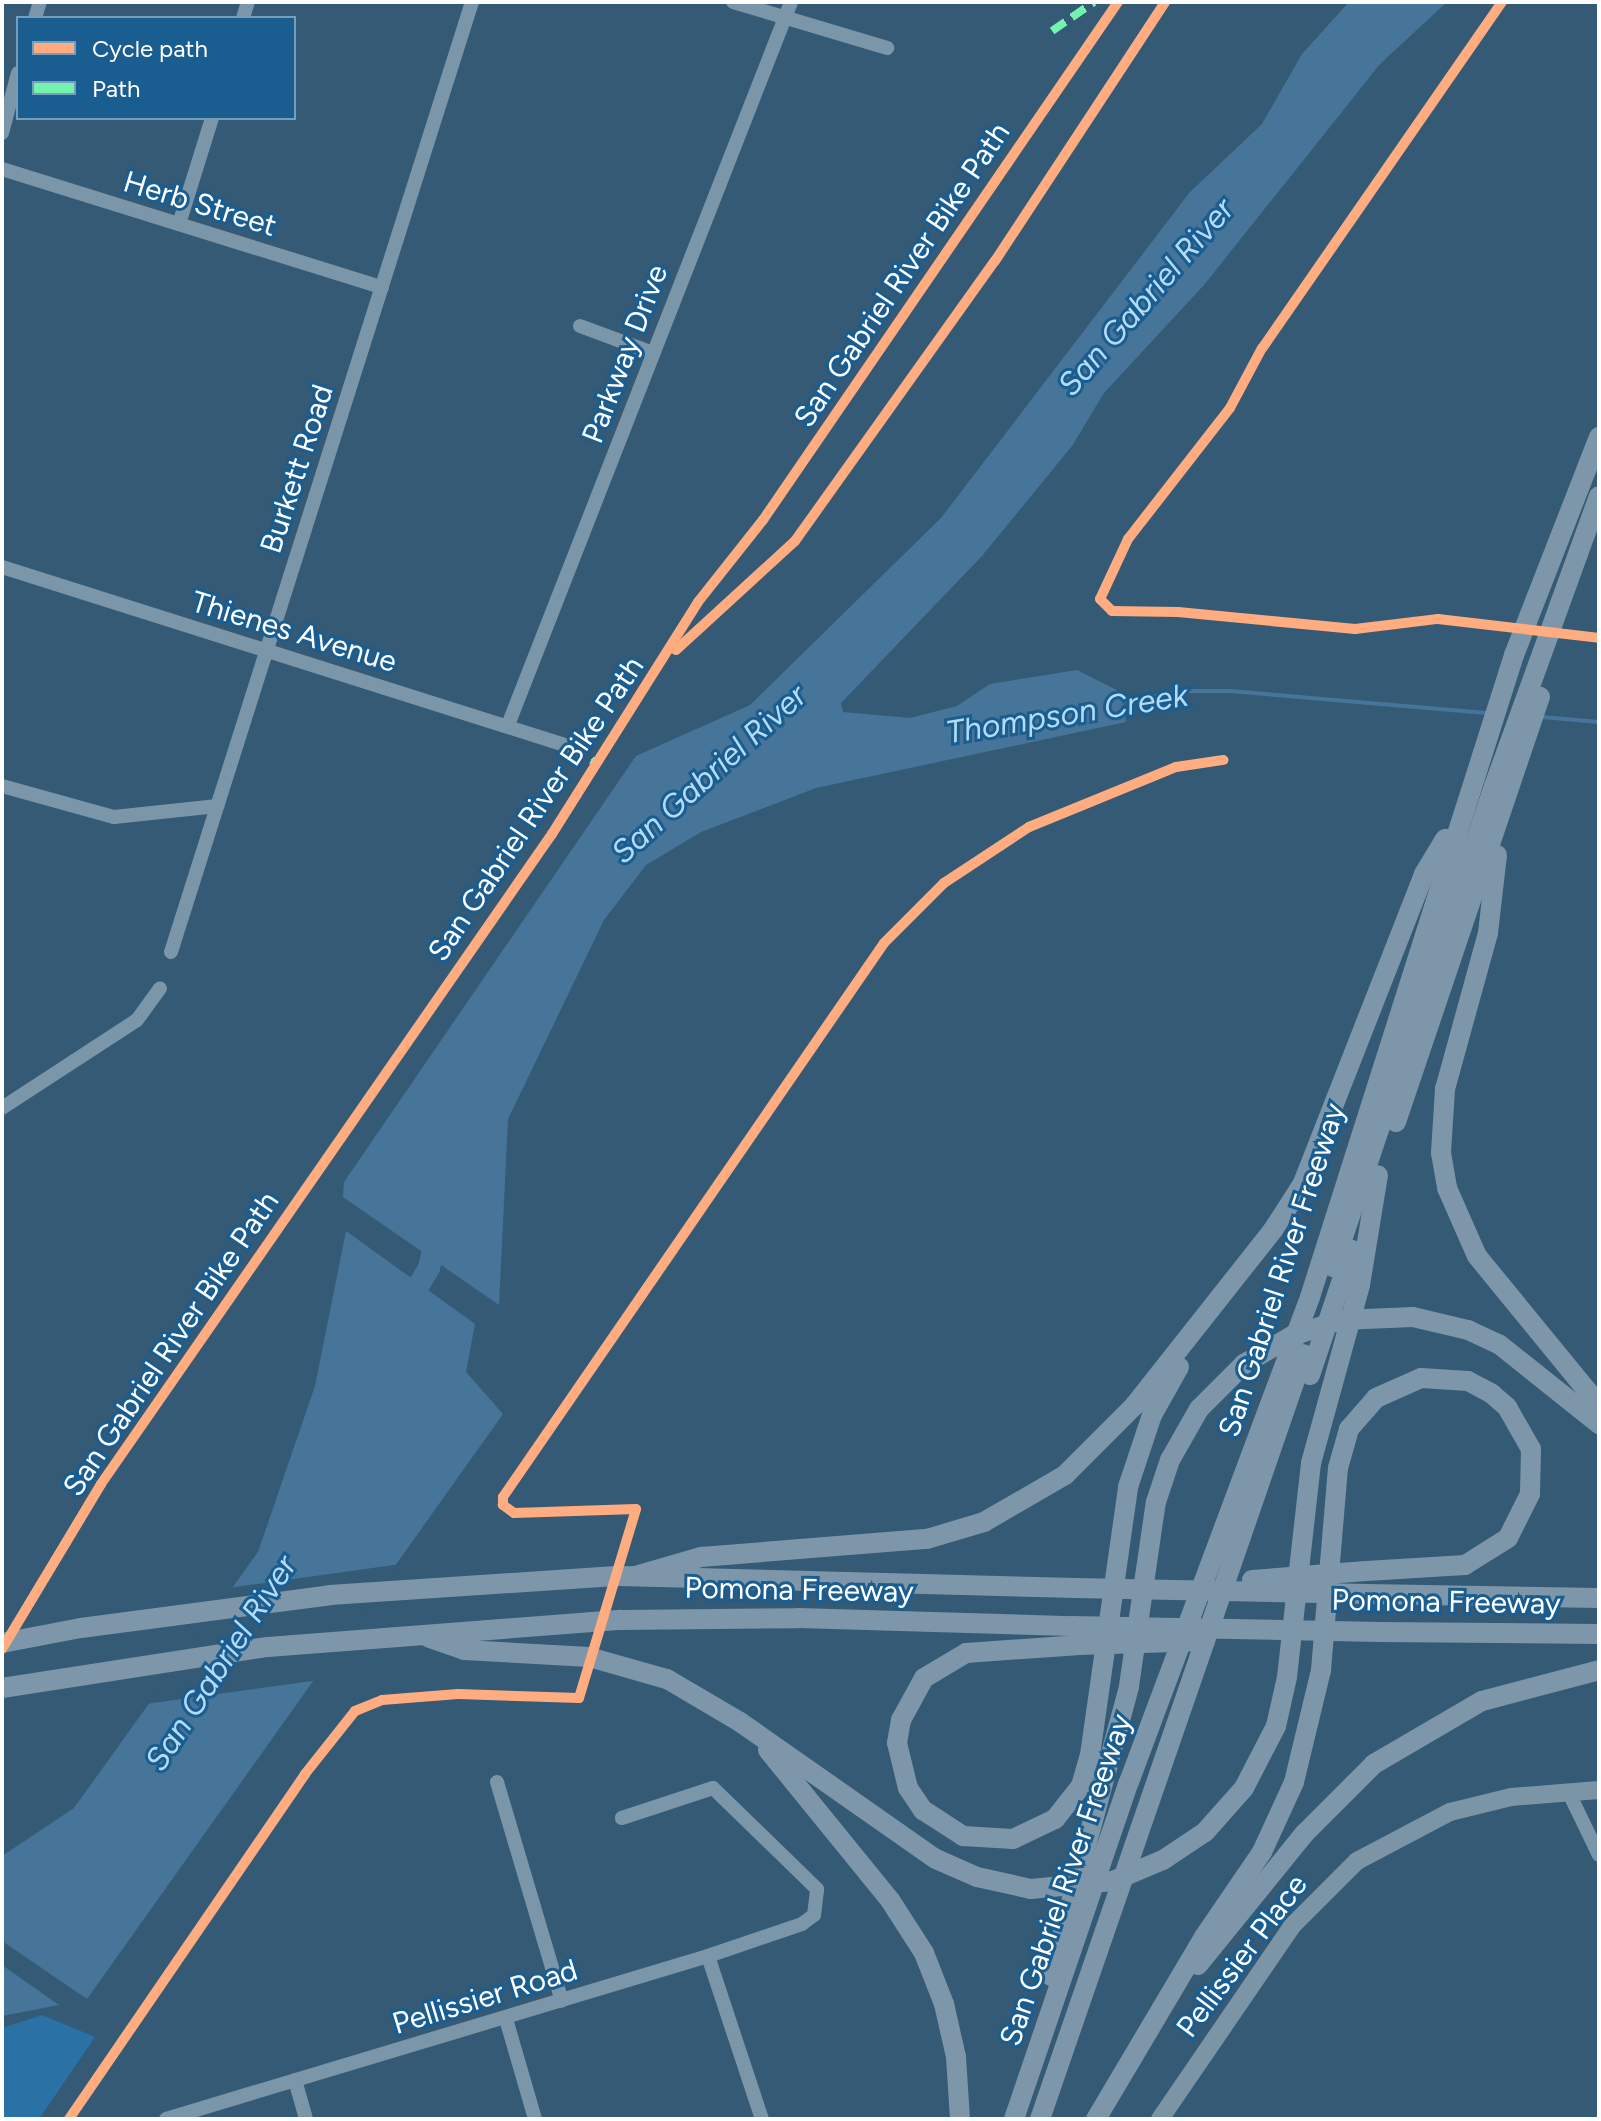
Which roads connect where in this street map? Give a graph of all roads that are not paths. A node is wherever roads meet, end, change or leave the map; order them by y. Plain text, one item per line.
1 (472, 2) edge
2 (733, 2) edge
3 (791, 2) edge
4 (784, 18) junction
5 (887, 48) dead end
6 (16, 80) edge
7 (211, 120) edge
8 (2, 133) edge
9 (2, 169) edge
10 (179, 224) junction
11 (382, 287) junction
12 (580, 326) dead end
13 (653, 353) junction
14 (1599, 437) edge
15 (1599, 471) edge
16 (1599, 496) edge
17 (1599, 532) edge
18 (2, 567) edge
19 (265, 650) junction
20 (1534, 657) junction
21 (508, 725) junction
22 (571, 747) dead end
23 (1491, 785) junction
24 (2, 786) edge
25 (217, 806) junction
26 (1463, 811) junction
27 (1502, 816) junction
28 (171, 952) dead end
29 (160, 988) dead end
30 (1373, 1088) junction
31 (2, 1108) edge
32 (1378, 1175) junction
33 (1228, 1289) junction
34 (1599, 1405) edge
35 (1599, 1424) edge
36 (627, 1576) junction
37 (1145, 1590) junction
38 (1599, 1598) edge
39 (1599, 1634) edge
40 (414, 1635) junction
41 (1076, 1635) junction
42 (2, 1643) edge
43 (1599, 1670) edge
44 (2, 1688) edge
45 (740, 1722) junction
46 (497, 1782) dead end
47 (1599, 1790) edge
48 (1568, 1791) junction
49 (622, 1818) dead end
50 (1599, 1855) edge
51 (708, 1956) junction
52 (1175, 1992) junction
53 (562, 2001) junction
54 (506, 2019) junction
55 (295, 2080) junction
56 (1021, 2114) edge
57 (166, 2119) edge
58 (306, 2119) edge
59 (535, 2119) edge
60 (762, 2119) edge
61 (960, 2119) edge
62 (1040, 2119) edge
63 (1053, 2119) edge
64 (1096, 2119) edge
65 (1160, 2119) edge

1 - 11 street, Burkett Road
2 - 4 street
3 - 4 street, Parkway Drive
4 - 5 street
4 - 13 street, Parkway Drive
6 - 8 street
7 - 10 street
9 - 10 street, Herb Street
10 - 11 street, Herb Street
11 - 19 street, Burkett Road
12 - 13 street
13 - 21 street, Parkway Drive
14 - 20 highway, San Gabriel River Freeway
15 - 20 highway
16 - 20 highway
17 - 20 highway, San Gabriel River Freeway
18 - 19 street, Thienes Avenue
19 - 21 street, Thienes Avenue
19 - 25 street, Burkett Road
20 - 23 highway, San Gabriel River Freeway
20 - 23 highway, San Gabriel River Freeway
21 - 22 street, Thienes Avenue
23 - 26 highway, San Gabriel River Freeway
23 - 27 highway, San Gabriel River Freeway
23 - 30 highway
23 - 62 highway
24 - 25 street
25 - 28 street, Burkett Road
26 - 30 highway, San Gabriel River Freeway
26 - 33 highway
27 - 32 highway, San Gabriel River Freeway
27 - 34 highway
29 - 31 street
30 - 56 highway, San Gabriel River Freeway
32 - 45 highway, bridge
32 - 63 highway, San Gabriel River Freeway
33 - 36 highway
33 - 41 highway
35 - 56 highway, bridge
36 - 37 highway, Pomona Freeway, bridge
36 - 42 highway, Pomona Freeway
37 - 38 highway, Pomona Freeway, bridge
37 - 52 highway, bridge
39 - 41 highway, Pomona Freeway, bridge
40 - 41 highway, Pomona Freeway
40 - 44 highway, Pomona Freeway
40 - 45 highway
43 - 52 highway
45 - 61 highway
46 - 53 street
47 - 48 main road, Pellissier Place
48 - 50 street
48 - 65 main road, Pellissier Place
49 - 51 street, Pellissier Road
51 - 53 street, Pellissier Road
51 - 60 street
52 - 64 highway
53 - 54 street, Pellissier Road
54 - 55 street, Pellissier Road
54 - 59 street
55 - 57 street, Pellissier Road
55 - 58 street

